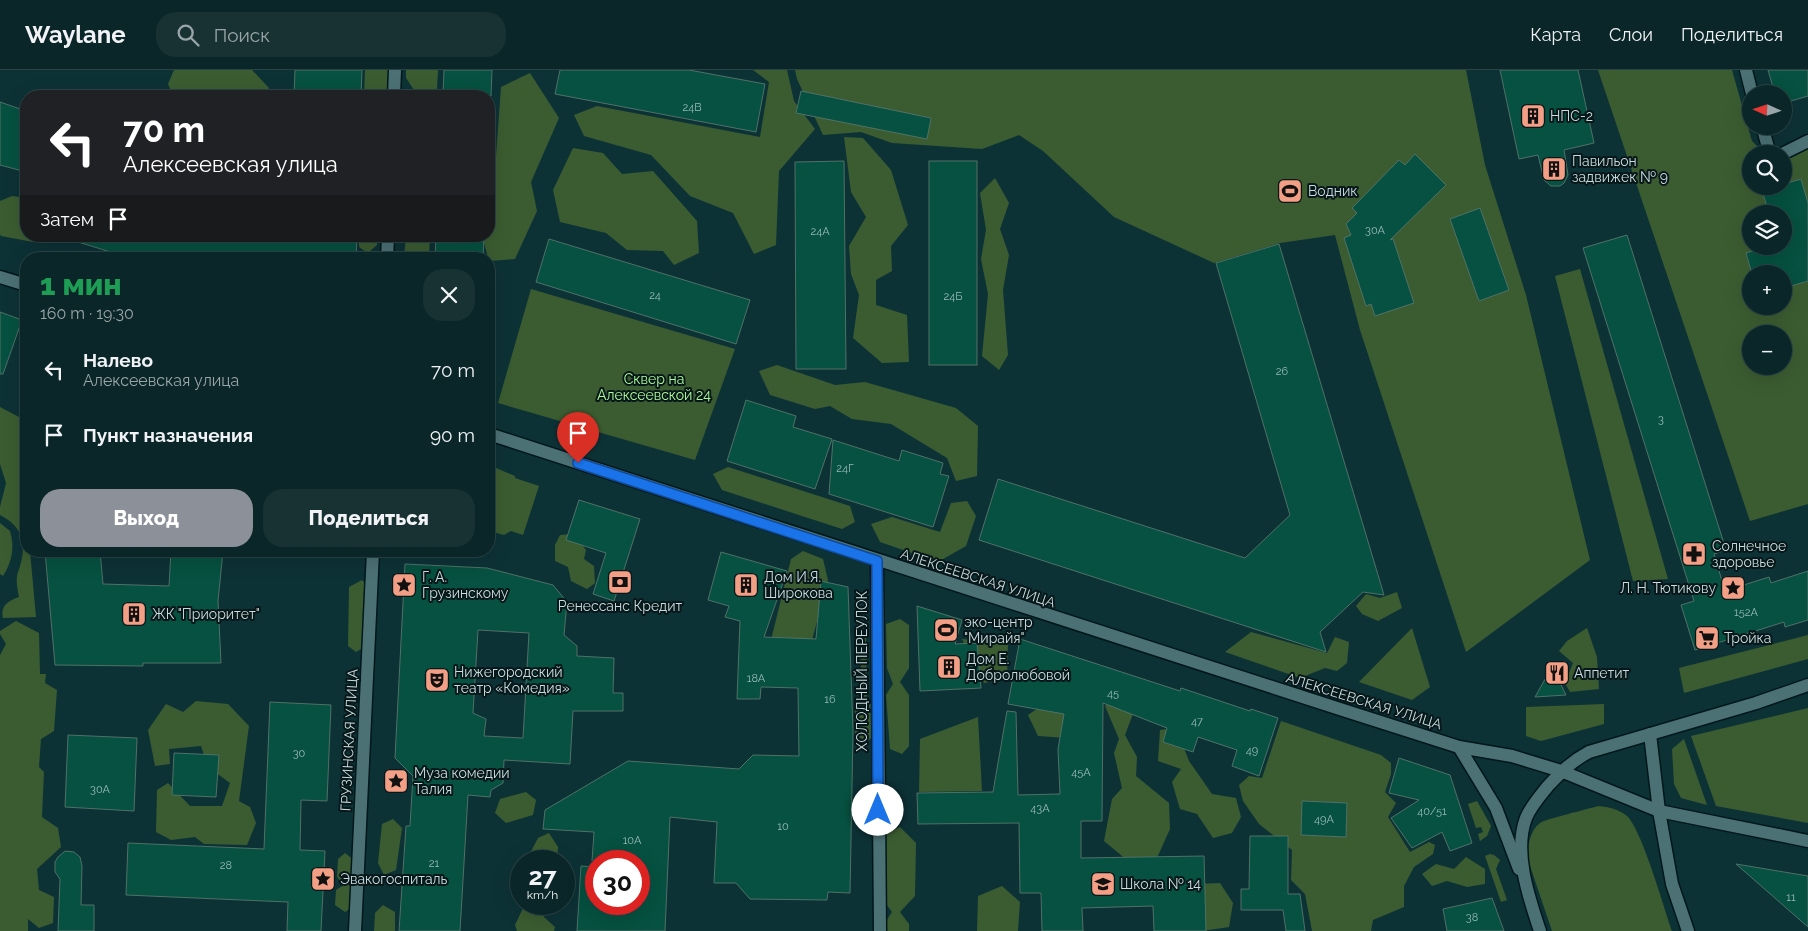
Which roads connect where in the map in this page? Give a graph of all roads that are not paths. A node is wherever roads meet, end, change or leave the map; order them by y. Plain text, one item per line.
1 (395, 70) edge
2 (1746, 70) edge
3 (1750, 85) edge
4 (394, 90) edge
5 (1808, 140) edge
6 (1792, 149) edge
7 (0, 277) edge
8 (20, 283) edge
9 (495, 436) edge
10 (373, 557) edge
11 (877, 561) junction
12 (1808, 686) edge
13 (1650, 734) junction
14 (1459, 746) junction
15 (1561, 771) junction
16 (1659, 810) junction
17 (1808, 841) edge
18 (1525, 885) junction
19 (355, 931) edge
20 (880, 931) edge
21 (1540, 931) edge
22 (1688, 931) edge

1 - 4 street
2 - 3 street
5 - 6 street
7 - 8 street
9 - 11 street, АЛЕКСЕЕВСКАЯ УЛИЦА
10 - 19 street, ГРУЗИНСКАЯ УЛИЦА
11 - 14 street, АЛЕКСЕЕВСКАЯ УЛИЦА
11 - 20 street, ХОЛОДНЫЙ ПЕРЕУЛОК
12 - 13 street
13 - 15 street
13 - 16 street
14 - 15 street, АЛЕКСЕЕВСКАЯ УЛИЦА
14 - 18 street
15 - 16 street, АЛЕКСЕЕВСКАЯ УЛИЦА
15 - 18 street
16 - 17 street, АЛЕКСЕЕВСКАЯ УЛИЦА
16 - 22 street
18 - 21 street

